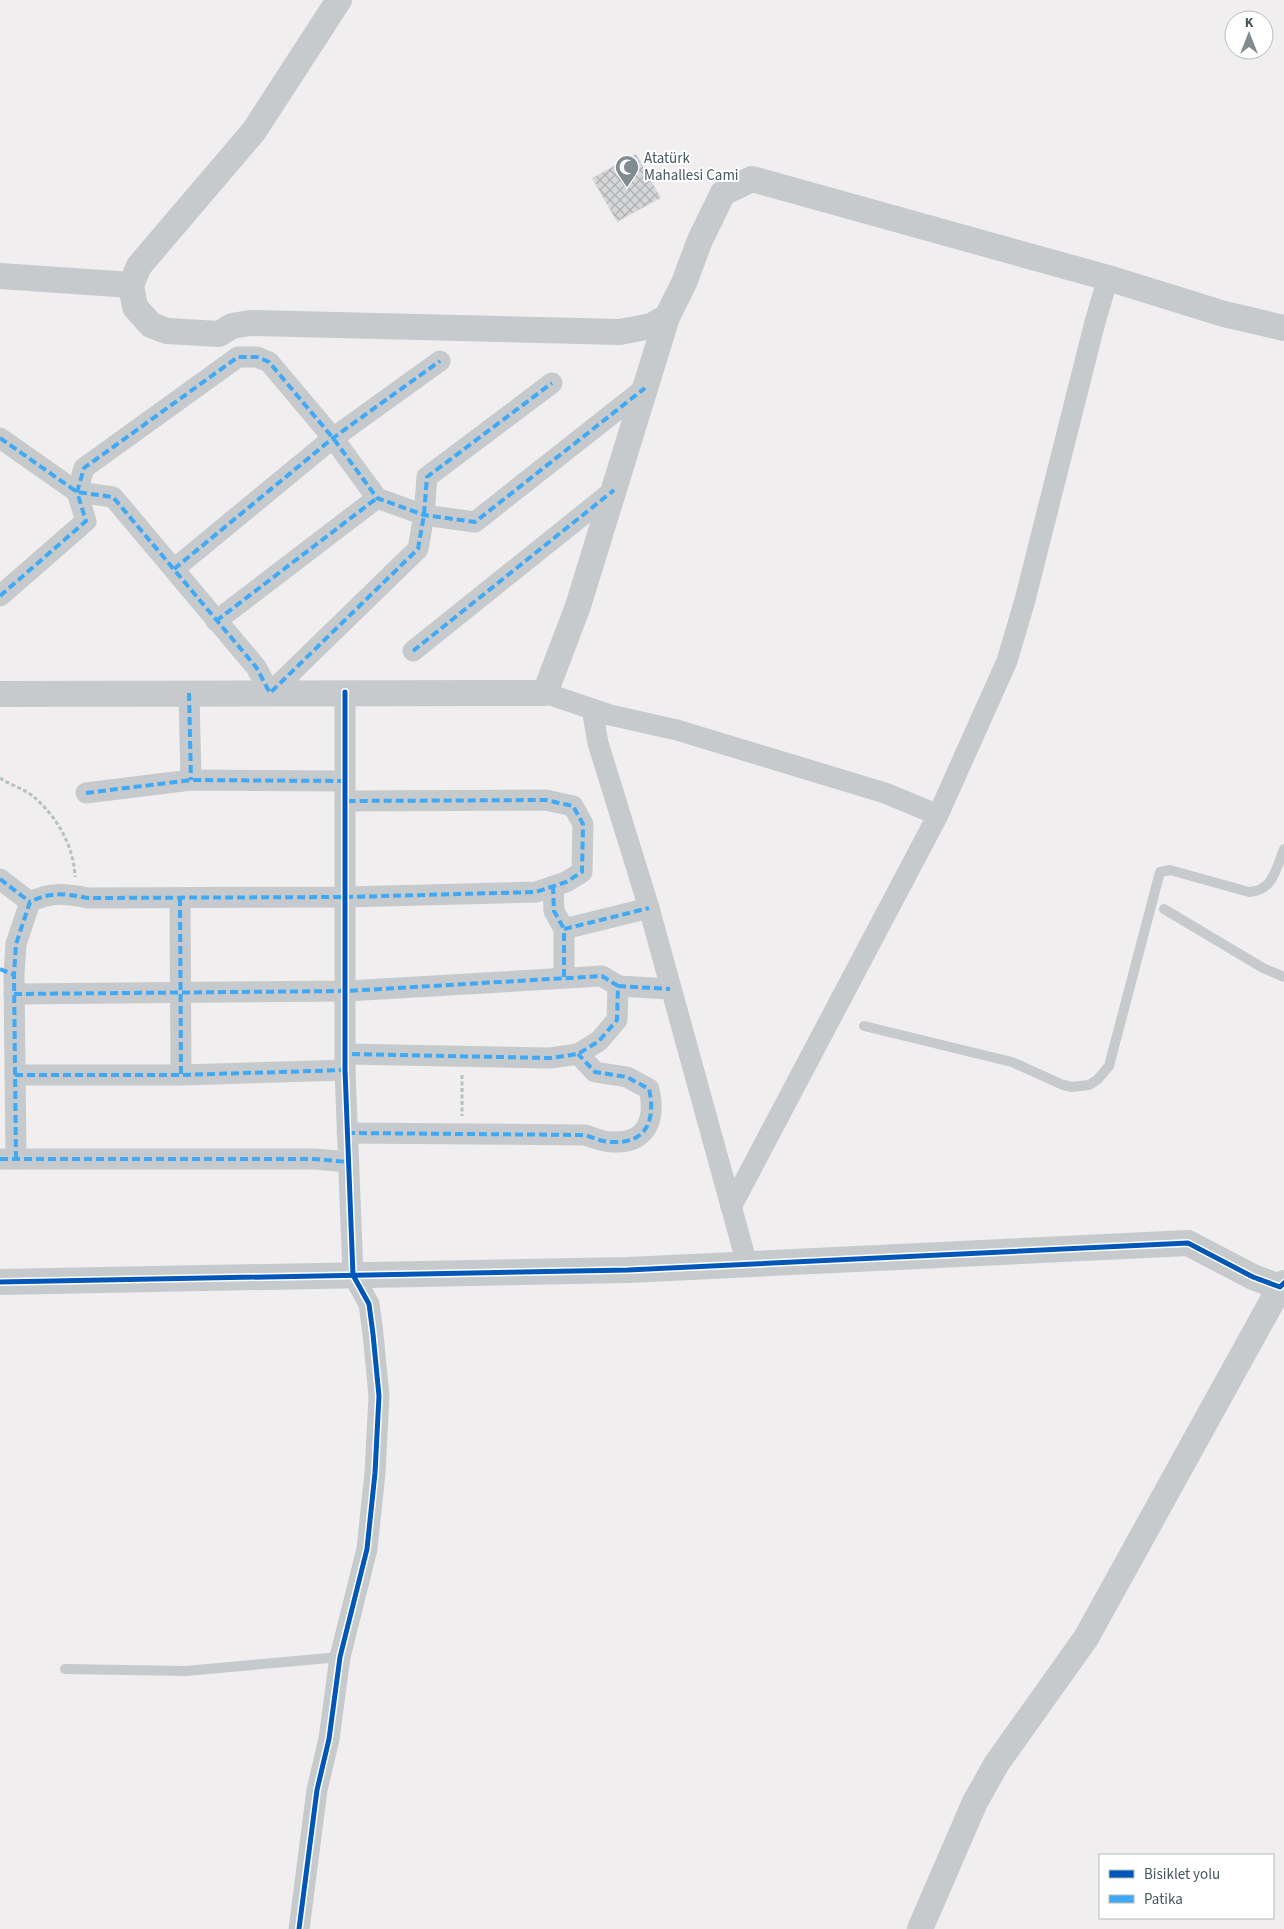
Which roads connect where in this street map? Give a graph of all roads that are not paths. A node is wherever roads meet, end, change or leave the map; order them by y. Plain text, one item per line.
1 (338, 0) edge
2 (0, 276) edge
3 (1108, 278) junction
4 (131, 285) junction
5 (667, 317) junction
6 (1284, 328) edge
7 (440, 361) dead end
8 (552, 382) dead end
9 (646, 388) junction
10 (0, 438) edge
11 (333, 438) junction
12 (614, 490) junction
13 (77, 492) junction
14 (377, 498) junction
15 (424, 515) junction
16 (174, 569) junction
17 (0, 596) edge
18 (216, 621) junction
19 (413, 650) dead end
20 (345, 692) junction
21 (189, 693) junction
22 (270, 693) junction
23 (545, 693) junction
24 (0, 694) edge
25 (592, 709) junction
26 (191, 780) junction
27 (345, 791) junction
28 (86, 794) dead end
29 (938, 815) junction
30 (1284, 849) edge
31 (0, 879) edge
32 (553, 886) junction
33 (346, 897) junction
34 (180, 898) junction
35 (30, 902) junction
36 (649, 908) junction
37 (1164, 909) dead end
38 (564, 928) junction
39 (564, 977) junction
40 (1284, 977) edge
41 (9, 979) edge
42 (618, 986) junction
43 (670, 989) junction
44 (346, 991) junction
45 (180, 992) junction
46 (864, 1026) dead end
47 (578, 1054) junction
48 (346, 1062) junction
49 (16, 1075) junction
50 (180, 1075) junction
51 (347, 1133) junction
52 (8, 1159) edge
53 (348, 1162) junction
54 (731, 1206) junction
55 (747, 1264) junction
56 (353, 1275) junction
57 (0, 1282) edge
58 (1282, 1285) edge
59 (340, 1657) junction
60 (65, 1669) dead end
61 (299, 1929) edge
62 (920, 1929) edge

1 - 4 street
2 - 4 street
3 - 5 street
3 - 6 street
3 - 29 street
4 - 5 street
5 - 9 street
7 - 11 street
8 - 15 street
9 - 12 street
9 - 15 street
10 - 13 street
11 - 13 street
11 - 14 street
11 - 16 street
12 - 19 street
12 - 23 street
13 - 16 street
13 - 17 street
14 - 15 street
14 - 18 street
15 - 22 street
16 - 18 street
18 - 22 street
20 - 22 street
20 - 23 street
20 - 27 street
21 - 22 street
21 - 24 street
21 - 26 street
23 - 25 street
25 - 29 street
25 - 36 street
26 - 27 street
26 - 28 street
27 - 32 street
27 - 33 street
29 - 54 street
30 - 46 lane
31 - 35 street
32 - 33 street
32 - 38 street
33 - 34 street
33 - 44 street
34 - 35 street
34 - 45 street
35 - 41 street
36 - 38 street
36 - 43 street
37 - 40 lane
38 - 39 street
39 - 42 street
39 - 44 street
41 - 45 street
41 - 49 street
42 - 43 street
42 - 47 street
43 - 54 street
44 - 45 street
44 - 48 street
45 - 50 street
47 - 48 street
47 - 51 street
48 - 50 street
48 - 51 street
49 - 50 street
49 - 52 street
51 - 53 street
52 - 53 street
53 - 56 street
54 - 55 street
55 - 56 street
55 - 58 street
56 - 57 street
56 - 59 street
58 - 62 street
59 - 60 lane
59 - 61 street

